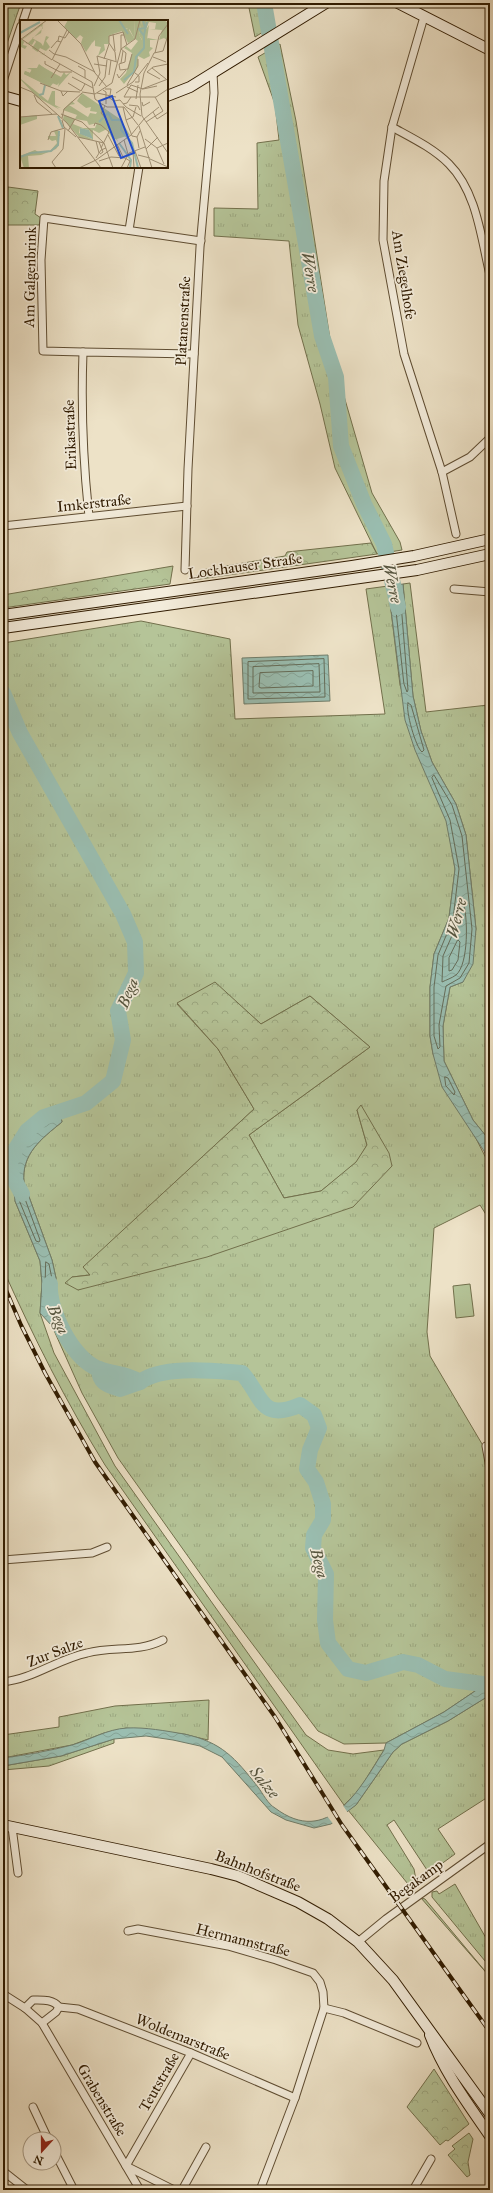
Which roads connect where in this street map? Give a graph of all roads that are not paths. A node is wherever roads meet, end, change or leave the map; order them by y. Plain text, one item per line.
1 (28, 3) edge
2 (326, 3) edge
3 (398, 3) edge
4 (424, 17) junction
5 (23, 20) edge
6 (20, 29) edge
7 (490, 50) edge
8 (212, 73) junction
9 (3, 81) edge
10 (3, 96) edge
11 (168, 96) edge
12 (20, 101) edge
13 (392, 126) junction
14 (138, 168) edge
15 (129, 230) junction
16 (201, 240) junction
17 (490, 275) edge
18 (83, 352) junction
19 (194, 354) junction
20 (490, 438) edge
21 (442, 472) junction
22 (187, 506) junction
23 (89, 516) junction
24 (3, 526) edge
25 (456, 534) dead end
26 (490, 539) edge
27 (490, 554) edge
28 (185, 570) dead end
29 (454, 589) dead end
30 (490, 592) edge
31 (3, 615) edge
32 (3, 628) edge
33 (486, 1446) dead end
34 (490, 1468) edge
35 (107, 1547) dead end
36 (3, 1560) edge
37 (163, 1640) dead end
38 (3, 1682) edge
39 (7, 1826) edge
40 (490, 1844) edge
41 (18, 1873) dead end
42 (128, 1931) dead end
43 (358, 1942) junction
44 (3, 1994) edge
45 (59, 2007) junction
46 (25, 2008) junction
47 (324, 2008) junction
48 (42, 2023) junction
49 (427, 2030) junction
50 (417, 2043) dead end
51 (191, 2053) junction
52 (295, 2098) junction
53 (32, 2107) dead end
54 (490, 2114) edge
55 (44, 2131) edge
56 (490, 2136) edge
57 (206, 2147) dead end
58 (431, 2159) dead end
59 (126, 2166) junction
60 (62, 2167) edge
61 (3, 2171) edge
62 (27, 2190) edge
63 (74, 2190) edge
64 (140, 2190) edge
65 (174, 2190) edge
66 (182, 2190) edge
67 (260, 2190) edge
68 (413, 2190) edge

1 - 5 street
2 - 8 main road
3 - 4 main road
4 - 7 main road
4 - 13 street, Am Ziegelhofe
6 - 9 street
8 - 11 main road
8 - 16 street, Platanenstraße
10 - 12 main road
13 - 17 street
13 - 21 street, Am Ziegelhofe
14 - 15 street
15 - 16 street
15 - 18 street, Am Galgenbrink
16 - 19 street, Platanenstraße
18 - 19 street
18 - 23 street, Erikastraße
19 - 22 street, Platanenstraße
20 - 21 street
21 - 25 street, Am Ziegelhofe
22 - 23 street, Imkerstraße
22 - 28 street, Platanenstraße
23 - 24 street, Imkerstraße
26 - 31 main road, Lockhauser Straße
27 - 32 main road, Lockhauser Straße
29 - 30 street
33 - 34 street
35 - 36 street
37 - 38 street, Zur Salze
39 - 41 street
39 - 43 main road, Bahnhofstraße
40 - 43 street, Begakamp
42 - 47 street, Hermannstraße
43 - 49 main road, Bahnhofstraße
44 - 46 street
45 - 46 street, Woldemarstraße
45 - 48 street
45 - 51 street, Woldemarstraße
46 - 48 street, Grabenstraße
47 - 50 street
47 - 52 street, Hermannstraße
48 - 59 street, Grabenstraße
49 - 54 main road, Bahnhofstraße
49 - 56 main road, Bahnhofstraße
51 - 52 street, Woldemarstraße
51 - 59 street, Teutstraße
52 - 67 street, Hermannstraße
53 - 55 street
57 - 66 street
58 - 68 street
59 - 64 street, Grabenstraße
59 - 65 street
60 - 63 street
61 - 62 street

